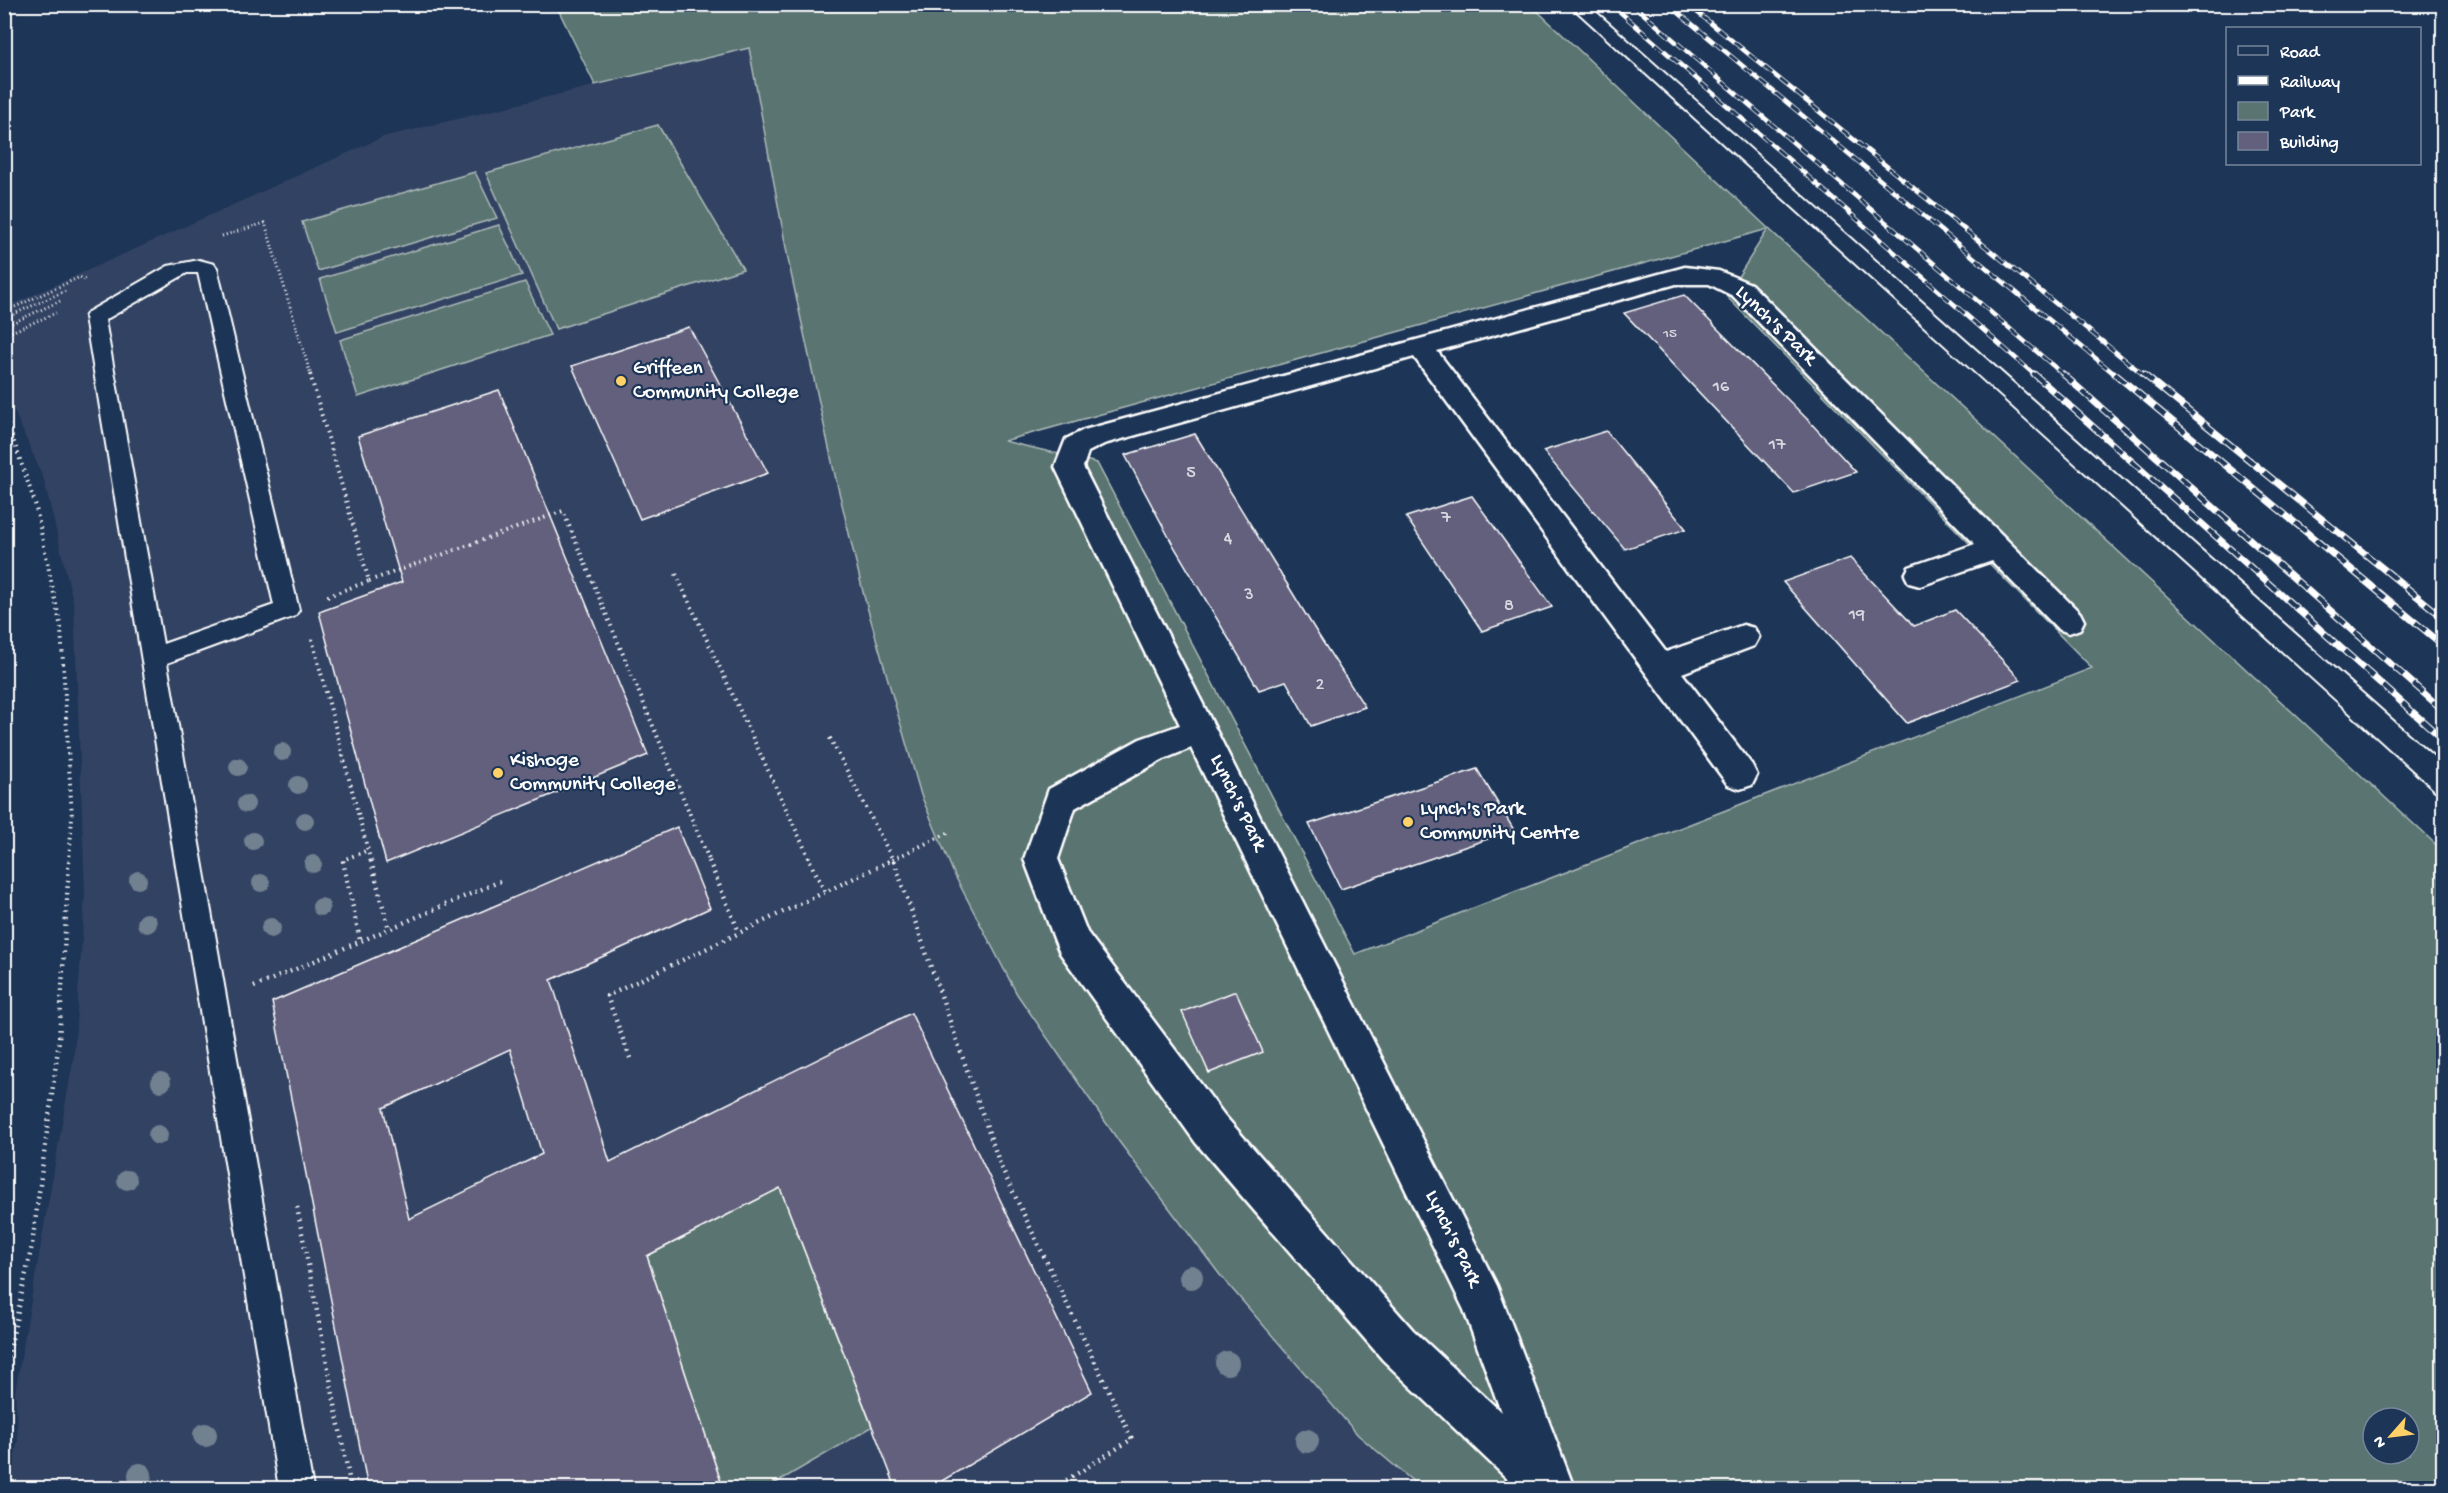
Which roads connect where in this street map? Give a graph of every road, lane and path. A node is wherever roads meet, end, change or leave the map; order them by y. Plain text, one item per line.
1 (1577, 4) edge
2 (60, 312) dead end
3 (4, 335) edge
4 (1419, 346) junction
5 (4, 413) edge
6 (1996, 548) junction
7 (676, 574) dead end
8 (1920, 575) dead end
9 (369, 580) dead end
10 (2069, 621) dead end
11 (309, 627) dead end
12 (1743, 637) dead end
13 (155, 657) junction
14 (1659, 668) junction
15 (1201, 731) junction
16 (830, 738) dead end
17 (1740, 775) dead end
18 (2444, 782) edge
19 (952, 831) dead end
20 (368, 850) junction
21 (892, 859) junction
22 (503, 880) dead end
23 (825, 892) junction
24 (389, 928) junction
25 (739, 932) junction
26 (360, 940) junction
27 (256, 998) dead end
28 (630, 1058) dead end
29 (295, 1196) dead end
30 (4, 1377) edge
31 (296, 1488) edge
32 (351, 1488) edge
33 (1054, 1488) edge
34 (1550, 1488) edge

1 - 18 lane
2 - 3 path
4 - 6 street, Lynch's Park
4 - 14 street
4 - 15 street, Lynch's Park
5 - 30 path
6 - 8 street
6 - 10 street, Lynch's Park
7 - 23 path
9 - 25 path
11 - 20 path
12 - 14 street
13 - 13 lane
13 - 31 lane
14 - 17 street
15 - 34 street, Lynch's Park
15 - 34 street
16 - 21 path
19 - 21 path
20 - 24 path
20 - 26 path
21 - 23 path
21 - 33 path
22 - 24 path
23 - 25 path
24 - 26 path
25 - 28 path
26 - 27 path
29 - 32 path

